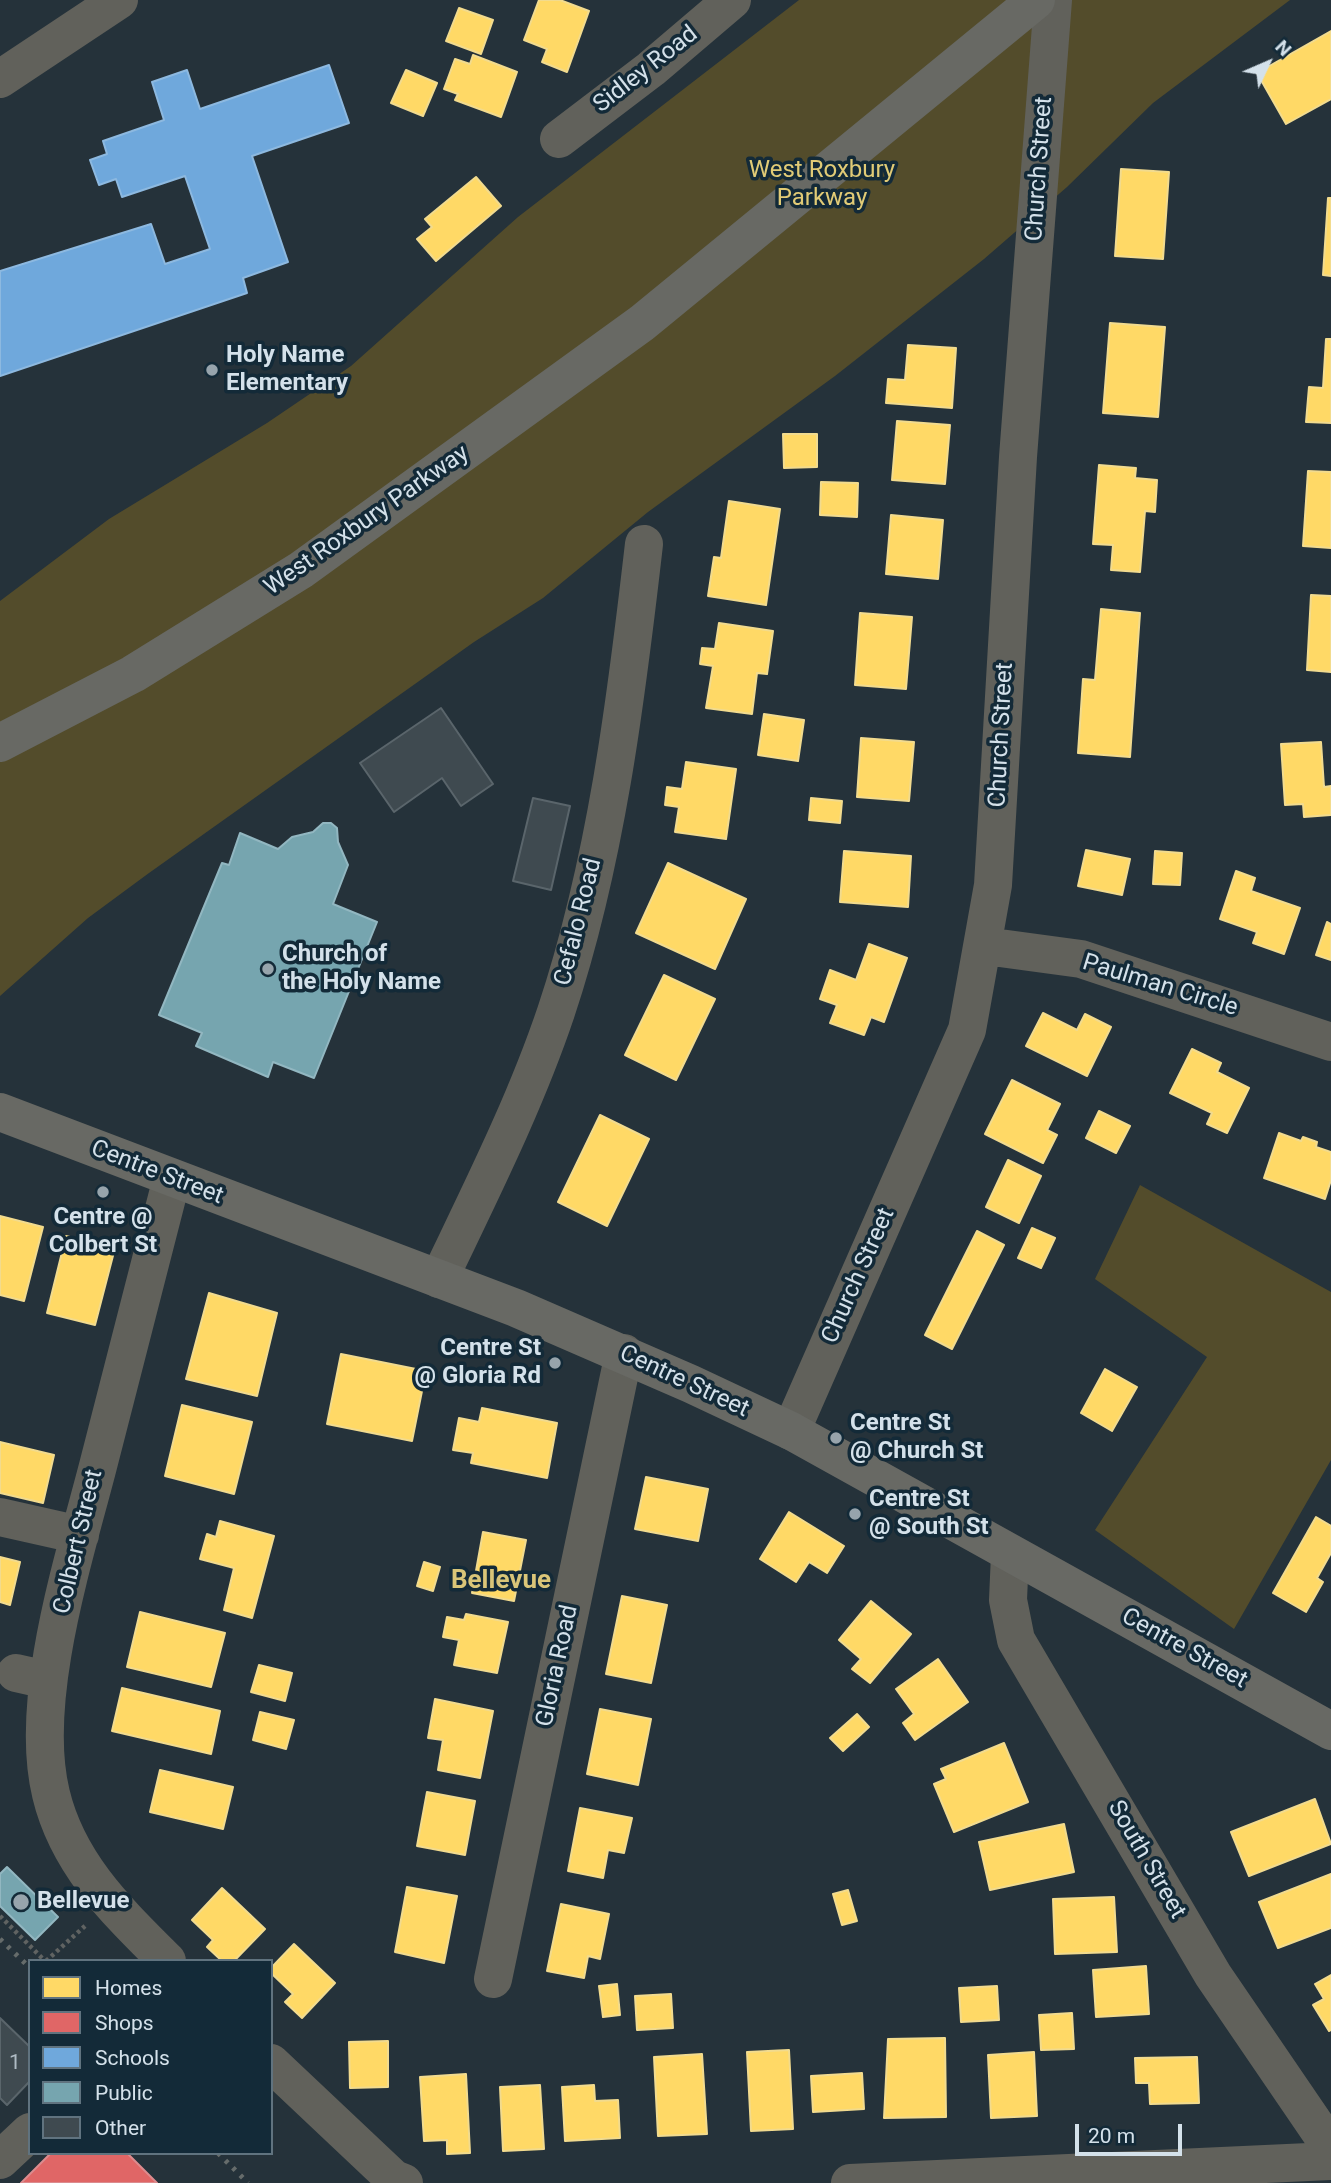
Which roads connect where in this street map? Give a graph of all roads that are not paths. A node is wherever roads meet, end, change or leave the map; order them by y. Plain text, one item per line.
1 (119, 0) edge
2 (732, 0) edge
3 (1037, 0) edge
4 (1053, 0) edge
5 (0, 79) edge
6 (558, 139) dead end
7 (644, 544) dead end
8 (0, 743) edge
9 (985, 946) junction
10 (1331, 1041) edge
11 (0, 1112) edge
12 (172, 1178) junction
13 (439, 1279) junction
14 (624, 1353) junction
15 (791, 1431) junction
16 (0, 1517) edge
17 (80, 1535) junction
18 (1010, 1554) junction
19 (1331, 1731) edge
20 (164, 1959) edge
21 (493, 1979) dead end
22 (273, 2065) edge
23 (28, 2134) edge
24 (1331, 2148) edge
25 (0, 2160) edge
26 (1331, 2161) edge
27 (404, 2183) edge
28 (850, 2183) edge

1 - 5 street
2 - 6 street, Sidley Road
3 - 8 main road, West Roxbury Parkway
4 - 9 street, Church Street
7 - 13 street, Cefalo Road
9 - 10 street, Paulman Circle
9 - 15 street, Church Street
11 - 12 main road, Centre Street
12 - 13 main road, Centre Street
12 - 17 street, Colbert Street
13 - 14 main road, Centre Street
14 - 15 main road, Centre Street
14 - 21 street, Gloria Road
15 - 18 main road, Centre Street
16 - 17 street
17 - 20 street, Colbert Street
18 - 19 main road, Centre Street
18 - 24 street, South Street
22 - 27 street
23 - 25 street
26 - 28 street

